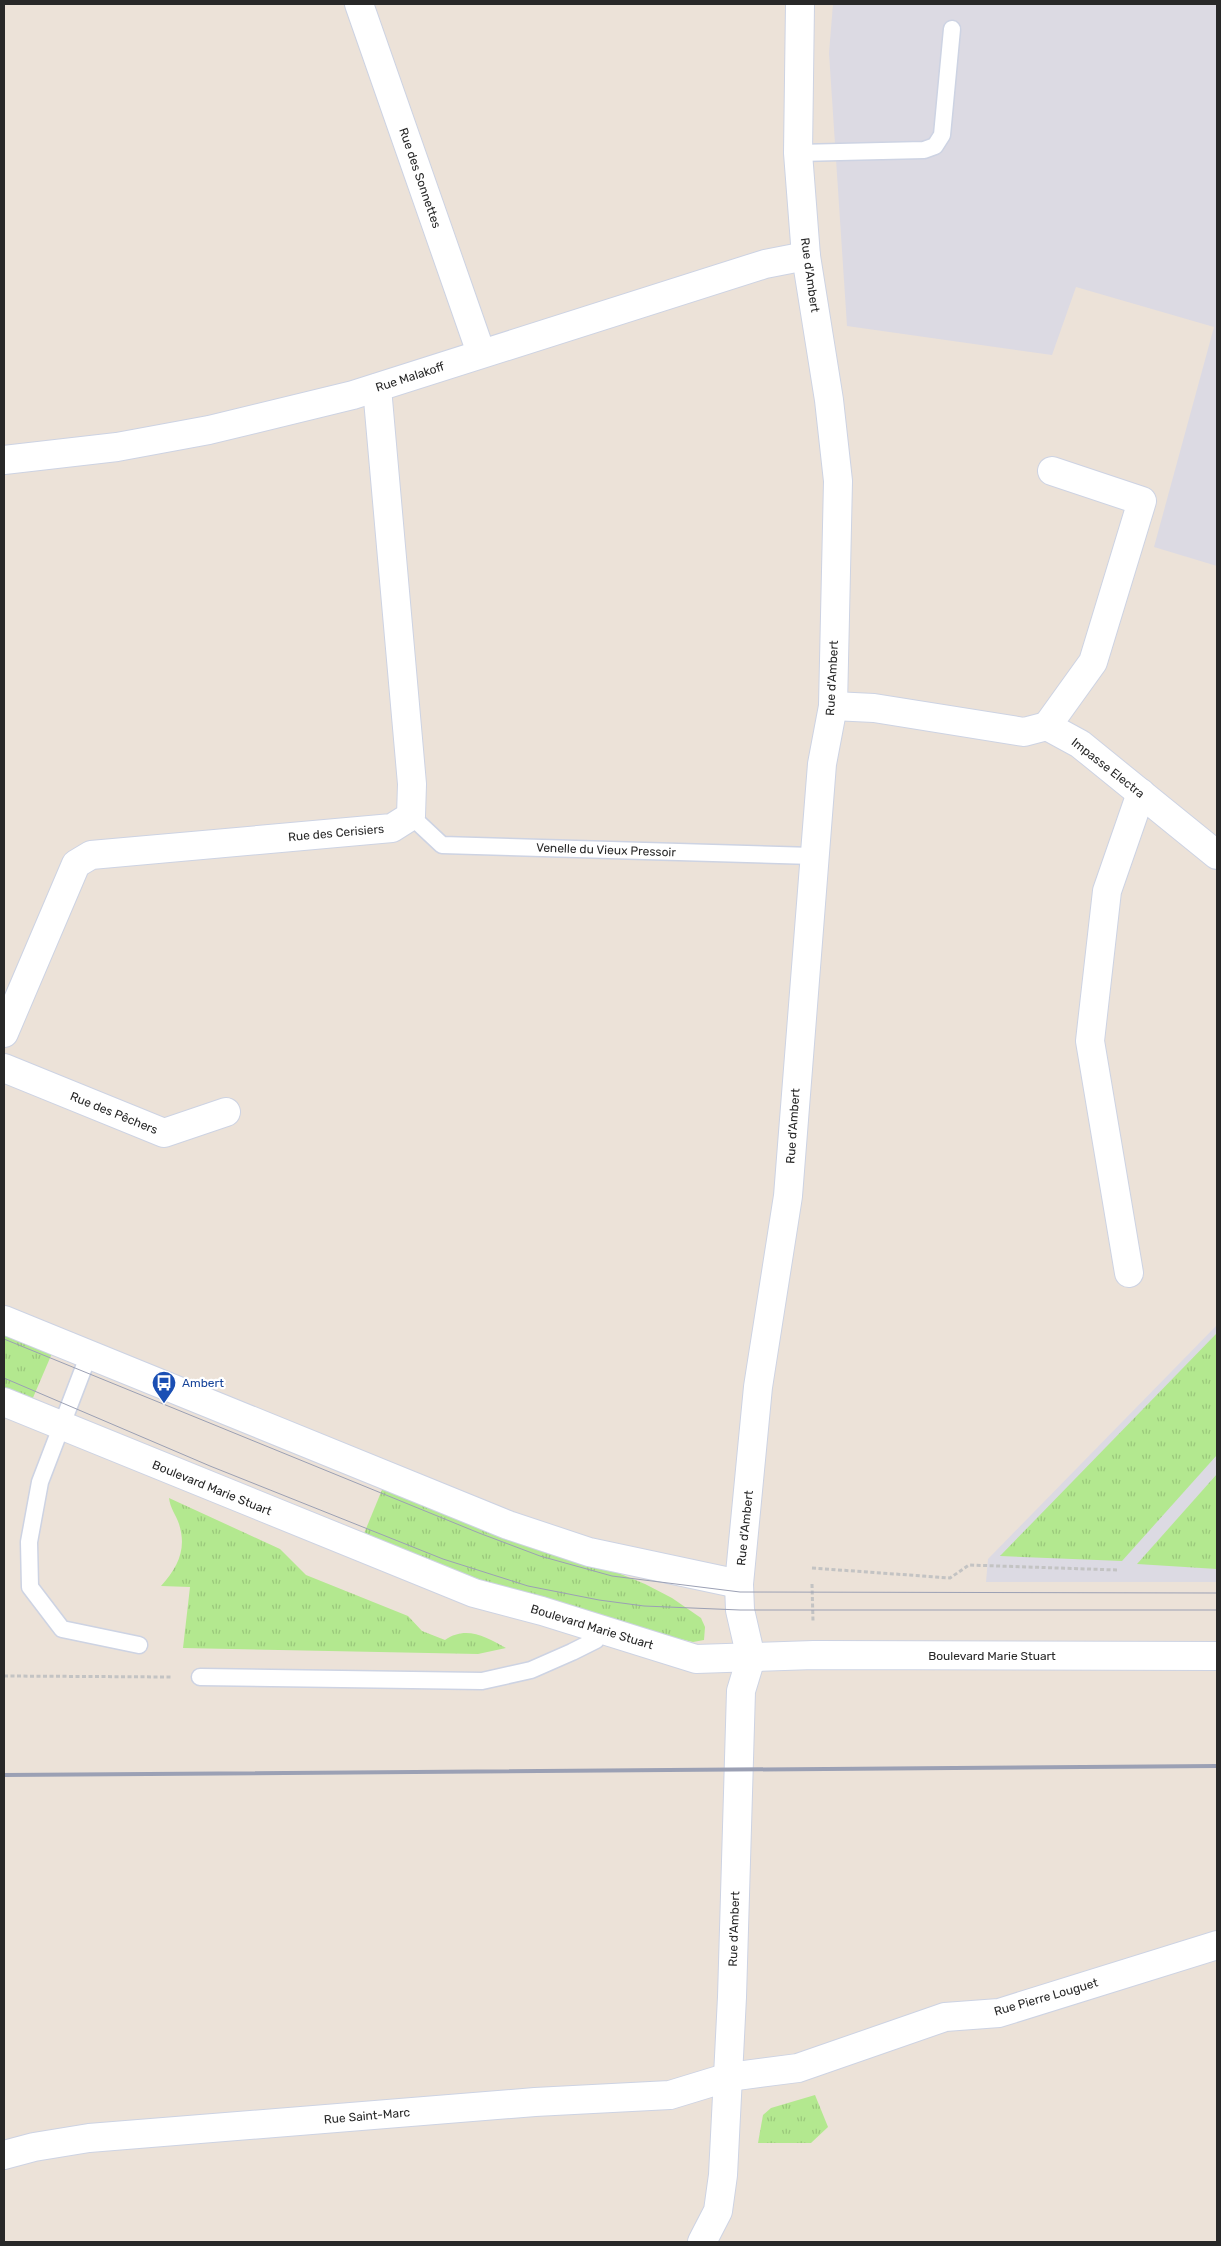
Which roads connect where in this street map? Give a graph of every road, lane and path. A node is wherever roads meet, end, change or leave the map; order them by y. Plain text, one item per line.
1 (359, 4) edge
2 (800, 4) edge
3 (952, 29) dead end
4 (798, 153) junction
5 (806, 256) junction
6 (482, 353) junction
7 (376, 388) junction
8 (4, 460) edge
9 (1052, 471) dead end
10 (833, 706) junction
11 (1048, 726) junction
12 (1140, 793) junction
13 (411, 816) junction
14 (1217, 855) edge
15 (813, 856) junction
16 (4, 1033) edge
17 (4, 1068) edge
18 (226, 1112) dead end
19 (1128, 1273) dead end
20 (4, 1320) edge
21 (89, 1354) junction
22 (4, 1402) edge
23 (60, 1426) junction
24 (812, 1568) dead end
25 (1116, 1570) dead end
26 (740, 1584) junction
27 (812, 1584) dead end
28 (813, 1625) dead end
29 (601, 1630) junction
30 (139, 1645) dead end
31 (1217, 1656) edge
32 (752, 1658) junction
33 (4, 1676) edge
34 (200, 1677) joint
35 (1217, 1945) edge
36 (729, 2077) junction
37 (4, 2155) edge
38 (702, 2242) edge

1 - 6 street, Rue des Sonnettes
2 - 4 street, Rue d'Ambert
3 - 4 lane
4 - 5 street, Rue d'Ambert
5 - 6 street, Rue Malakoff
5 - 10 street, Rue d'Ambert
6 - 7 street, Rue Malakoff
7 - 8 street, Rue Malakoff
7 - 13 street
9 - 11 street
10 - 11 street
10 - 15 street, Rue d'Ambert
11 - 12 street, Impasse Electra
12 - 14 street, Impasse Electra
12 - 19 street
13 - 15 lane, Venelle du Vieux Pressoir
13 - 16 street, Rue des Cerisiers
15 - 26 street, Rue d'Ambert
17 - 18 street, Rue des Pêchers
20 - 21 street
21 - 23 lane
21 - 26 street
22 - 23 street, Boulevard Marie Stuart
23 - 29 street, Boulevard Marie Stuart
23 - 30 lane
24 - 25 path
26 - 32 street, Rue d'Ambert
27 - 28 path
29 - 32 street, Boulevard Marie Stuart
29 - 34 lane
31 - 32 street, Boulevard Marie Stuart
32 - 36 street, Rue d'Ambert
33 - 34 path
35 - 36 street, Rue Pierre Louguet
36 - 37 street, Rue Saint-Marc
36 - 38 street, Rue d'Ambert

